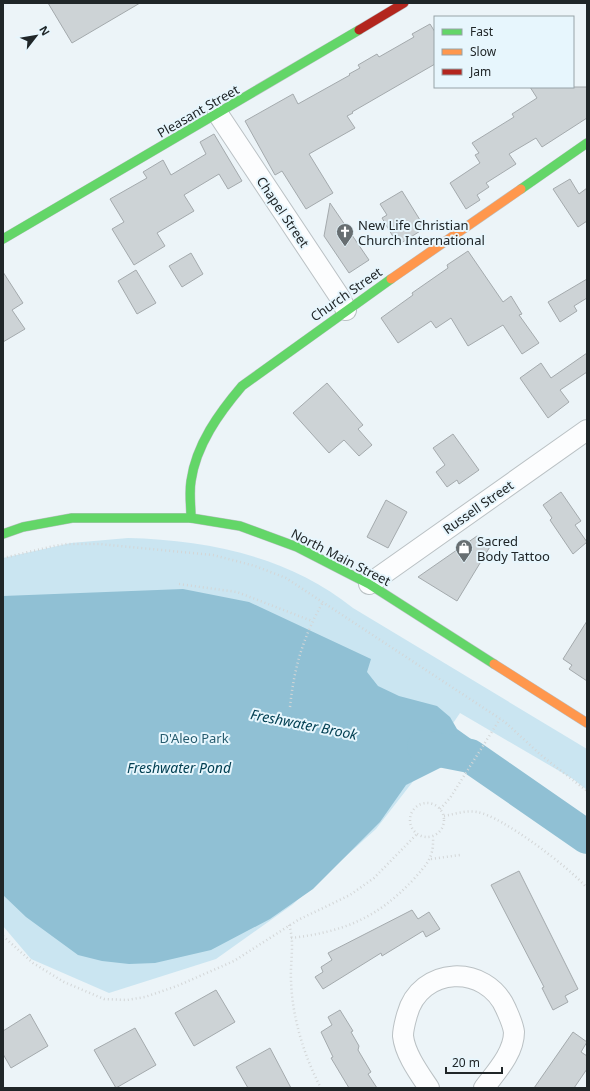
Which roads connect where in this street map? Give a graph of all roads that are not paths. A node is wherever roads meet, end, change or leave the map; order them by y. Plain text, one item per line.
1 (404, 3) edge
2 (218, 114) junction
3 (587, 143) edge
4 (3, 239) edge
5 (346, 310) junction
6 (587, 430) edge
7 (191, 518) junction
8 (3, 534) edge
9 (369, 584) junction
10 (587, 723) edge
11 (429, 1088) edge
12 (484, 1088) edge

1 - 2 street, Pleasant Street
2 - 4 street, Pleasant Street
2 - 5 street, Chapel Street
3 - 5 street, Church Street
5 - 7 street, Church Street
6 - 9 street, Russell Street
7 - 8 street, North Main Street
7 - 9 street, North Main Street
9 - 10 street, North Main Street
11 - 12 street

